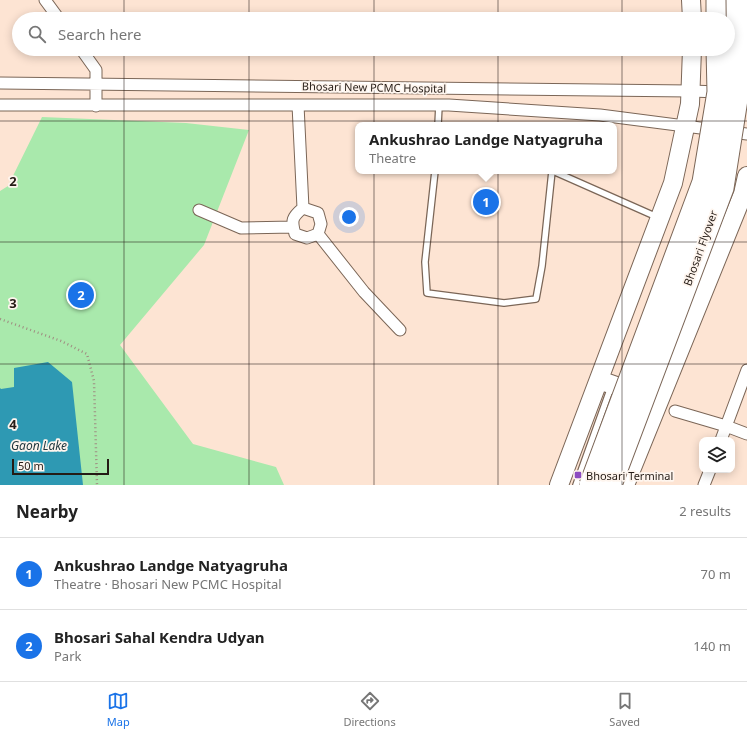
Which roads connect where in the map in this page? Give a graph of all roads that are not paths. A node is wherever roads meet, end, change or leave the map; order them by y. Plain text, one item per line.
1 (45, 0) edge
2 (691, 0) edge
3 (717, 0) edge
4 (737, 0) edge
5 (54, 12) edge
6 (692, 12) edge
7 (717, 12) edge
8 (86, 56) edge
9 (692, 56) edge
10 (717, 56) edge
11 (0, 83) edge
12 (96, 84) junction
13 (690, 91) junction
14 (747, 94) edge
15 (298, 105) junction
16 (439, 105) junction
17 (96, 106) junction
18 (2, 107) edge
19 (438, 122) edge
20 (685, 127) junction
21 (747, 134) edge
22 (435, 174) edge
23 (553, 174) edge
24 (560, 174) edge
25 (747, 176) edge
26 (303, 208) junction
27 (199, 210) dead end
28 (659, 218) junction
29 (293, 227) junction
30 (318, 234) junction
31 (400, 330) dead end
32 (747, 370) edge
33 (605, 382) junction
34 (659, 401) junction
35 (675, 411) dead end
36 (726, 426) junction
37 (747, 434) edge
38 (722, 437) edge
39 (709, 473) edge
40 (559, 485) edge
41 (576, 485) edge
42 (590, 485) edge
43 (611, 485) edge
44 (625, 485) edge
45 (704, 485) edge

1 - 5 street
2 - 6 main road
3 - 7 highway
4 - 43 highway, Bhosari Flyover, bridge
8 - 12 street
9 - 13 main road
10 - 42 highway, Bhosari Flyover, bridge
11 - 12 street, Bhosari New PCMC Hospital
12 - 13 street, Bhosari New PCMC Hospital
12 - 17 street
13 - 14 street, Bhosari New PCMC Hospital
13 - 20 main road
15 - 16 street, Bhosari New PCMC Hospital
15 - 17 street, Bhosari New PCMC Hospital
15 - 26 street
16 - 19 lane
16 - 20 street, Bhosari New PCMC Hospital
17 - 18 street, Bhosari New PCMC Hospital
20 - 21 street, Bhosari New PCMC Hospital
20 - 28 main road
22 - 23 lane
24 - 28 lane
25 - 34 main road
26 - 29 street
26 - 30 street
27 - 29 street
28 - 33 main road
29 - 30 street
30 - 31 street
32 - 36 street
33 - 34 main road
33 - 40 main road
33 - 41 lane
34 - 44 main road
35 - 36 street
36 - 37 street
36 - 38 street
39 - 45 street

